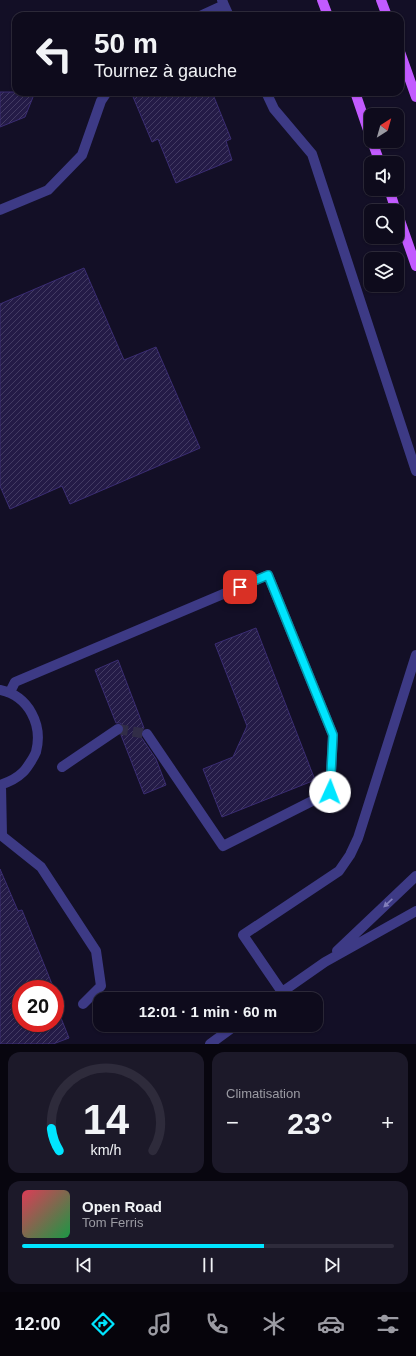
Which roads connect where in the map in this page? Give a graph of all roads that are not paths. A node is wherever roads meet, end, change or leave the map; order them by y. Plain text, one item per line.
1 (322, 0) edge
2 (381, 0) edge
3 (223, 2) edge
4 (207, 12) edge
5 (227, 12) edge
6 (326, 12) edge
7 (386, 12) edge
8 (404, 63) edge
9 (105, 96) edge
10 (268, 96) edge
11 (355, 96) edge
12 (416, 97) edge
13 (364, 120) edge
14 (0, 210) edge
15 (404, 232) edge
16 (416, 266) edge
17 (416, 471) edge
18 (416, 655) edge
19 (5, 691) edge
20 (118, 729) tunnel mouth
21 (146, 734) dead end
22 (62, 768) dead end
23 (1, 785) edge
24 (1, 837) edge
25 (416, 876) edge
26 (416, 911) edge
27 (325, 962) junction
28 (282, 992) joint
29 (83, 1004) dead end
30 (226, 1032) edge
31 (210, 1044) edge

1 - 6 main road
2 - 7 main road
3 - 4 street
3 - 5 street
8 - 12 main road
9 - 14 street
10 - 17 street
11 - 13 main road
15 - 16 main road
18 - 28 street
19 - 21 street
19 - 23 street
20 - 22 street
23 - 24 street
24 - 29 street
25 -> 27 street
26 - 27 street
27 - 28 street
30 - 31 street

